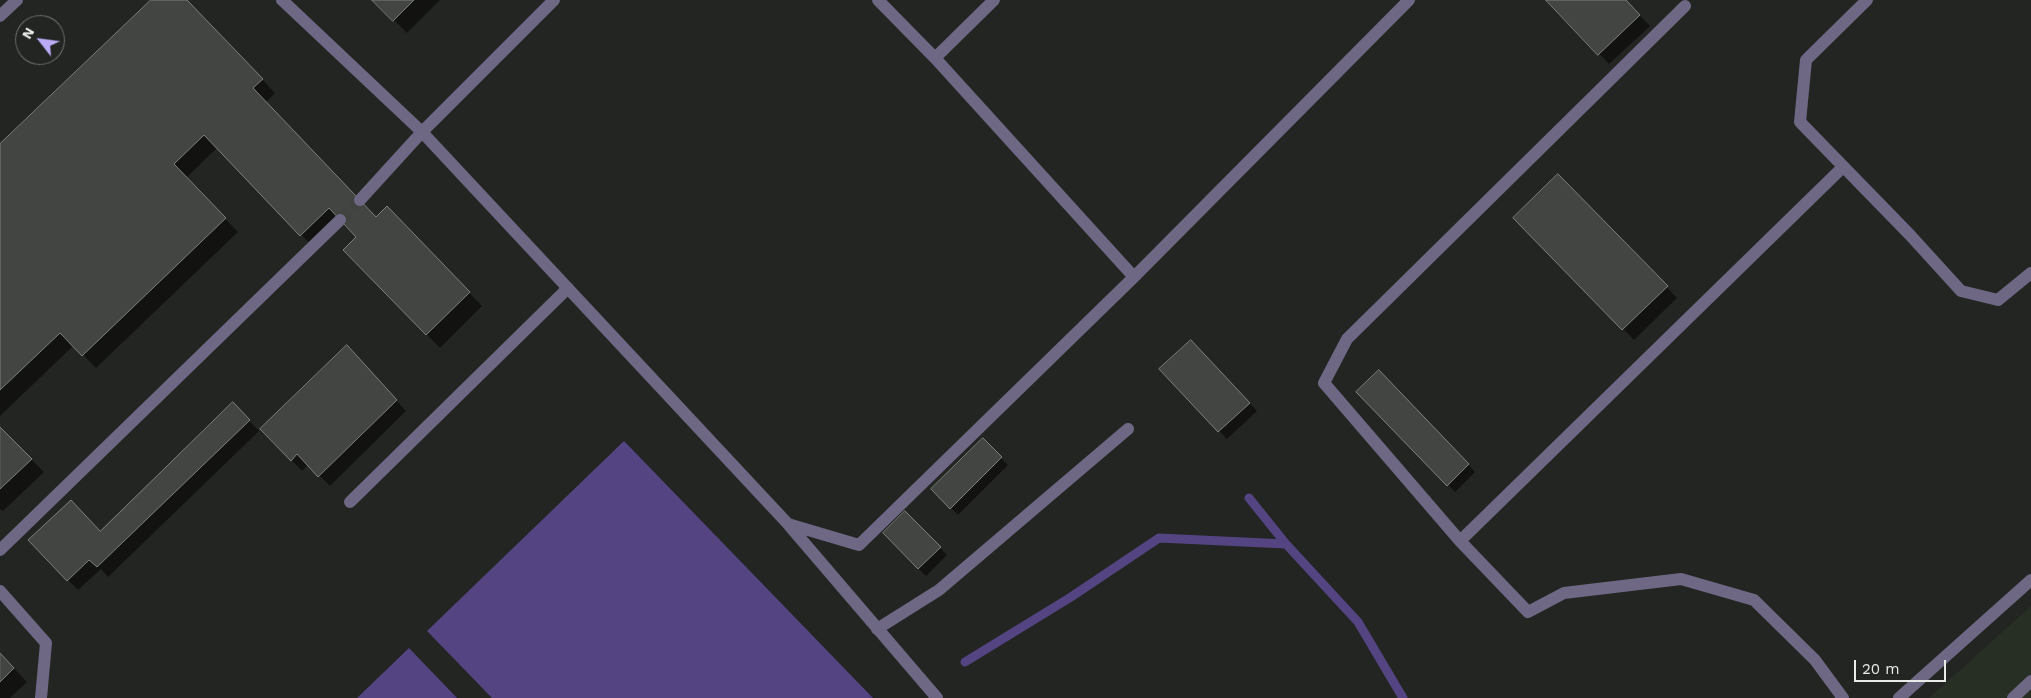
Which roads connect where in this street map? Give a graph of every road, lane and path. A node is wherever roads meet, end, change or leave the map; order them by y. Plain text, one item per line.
1 (16, 0) edge
2 (282, 0) edge
3 (554, 0) edge
4 (878, 0) edge
5 (994, 0) edge
6 (1409, 0) edge
7 (1867, 0) edge
8 (1685, 6) dead end
9 (0, 16) edge
10 (935, 58) junction
11 (422, 132) junction
12 (1843, 167) junction
13 (360, 200) tunnel mouth
14 (340, 220) tunnel mouth
15 (2031, 273) edge
16 (1134, 277) junction
17 (568, 288) junction
18 (1128, 429) dead end
19 (350, 502) dead end
20 (788, 524) junction
21 (1460, 541) junction
22 (0, 550) edge
23 (2031, 580) edge
24 (0, 591) edge
25 (876, 629) junction
26 (2031, 681) edge
27 (41, 698) edge
28 (937, 698) edge
29 (1843, 698) edge
30 (1900, 698) edge
31 (2013, 698) edge

1 - 9 lane
2 - 11 lane
3 - 11 lane
4 - 10 lane
5 - 10 lane
6 - 16 lane
7 - 12 lane
8 - 21 lane
10 - 16 lane
11 - 13 lane
11 - 17 lane
12 - 15 lane
12 - 21 lane
14 - 22 lane
16 - 20 lane
17 - 19 lane
17 - 20 lane
18 - 25 lane
20 - 25 lane
21 - 29 lane
23 - 30 lane
24 - 27 lane
25 - 28 lane
26 - 31 lane

